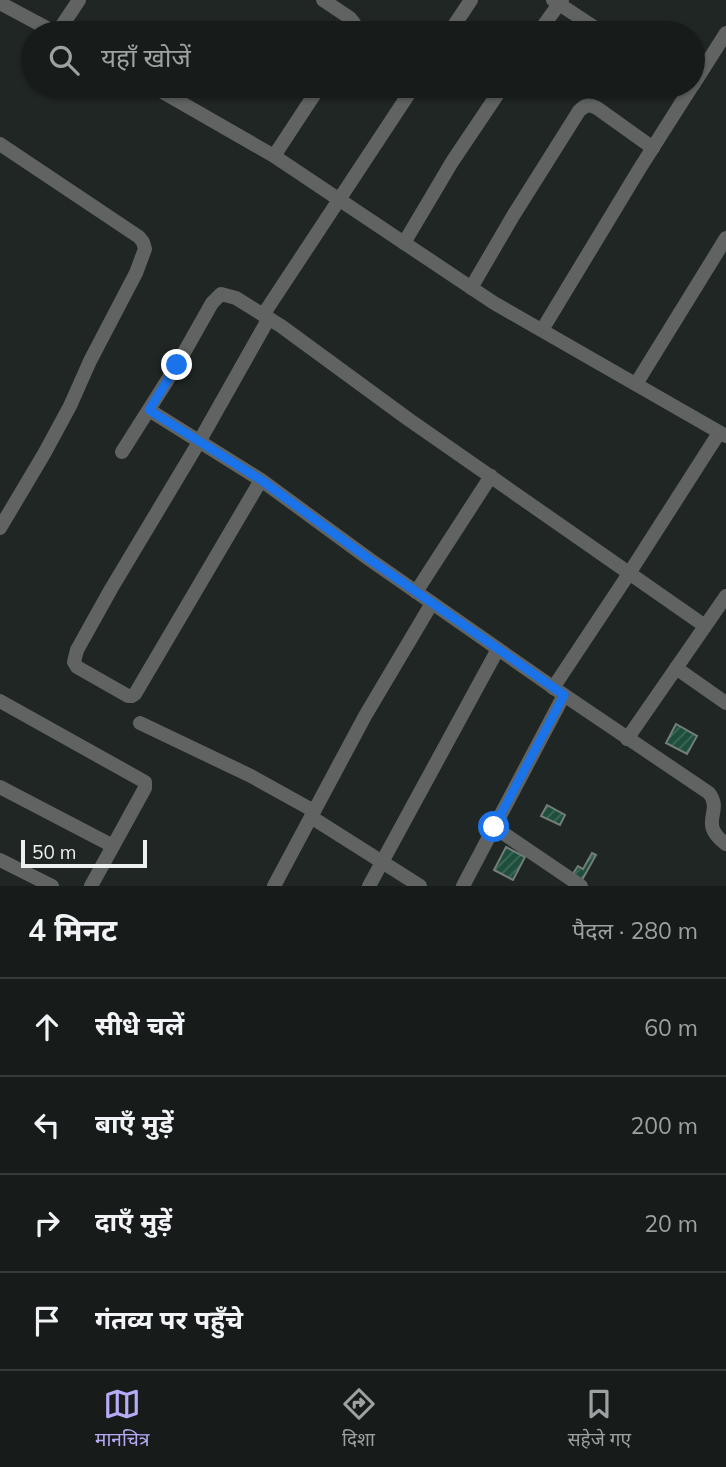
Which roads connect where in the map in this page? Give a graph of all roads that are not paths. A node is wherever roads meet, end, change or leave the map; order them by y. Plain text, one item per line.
1 (79, 0) edge
2 (323, 0) edge
3 (471, 0) edge
4 (558, 1) edge
5 (0, 4) edge
6 (33, 21) edge
7 (65, 21) edge
8 (352, 21) edge
9 (457, 21) edge
10 (546, 21) edge
11 (586, 21) edge
12 (726, 33) edge
13 (705, 64) edge
14 (173, 98) edge
15 (312, 98) edge
16 (406, 98) edge
17 (495, 98) edge
18 (683, 98) edge
19 (0, 144) edge
20 (653, 148) junction
21 (274, 156) junction
22 (338, 200) junction
23 (726, 238) edge
24 (404, 243) junction
25 (471, 288) junction
26 (266, 317) junction
27 (542, 330) junction
28 (636, 384) junction
29 (149, 410) junction
30 (723, 435) edge
31 (199, 442) junction
32 (122, 452) dead end
33 (491, 476) junction
34 (261, 480) junction
35 (0, 528) edge
36 (630, 572) junction
37 (416, 592) junction
38 (726, 596) edge
39 (432, 603) junction
40 (705, 626) junction
41 (498, 649) junction
42 (676, 668) junction
43 (559, 692) junction
44 (0, 701) edge
45 (726, 703) edge
46 (140, 723) dead end
47 (627, 739) junction
48 (0, 787) edge
49 (313, 814) junction
50 (494, 827) junction
51 (726, 844) edge
52 (113, 846) junction
53 (0, 860) edge
54 (382, 861) junction
55 (52, 886) edge
56 (91, 886) edge
57 (274, 886) edge
58 (369, 886) edge
59 (420, 886) edge
60 (463, 886) edge
61 (581, 886) edge

1 - 7 street
2 - 8 street
3 - 9 street
4 - 10 street
4 - 11 street
5 - 6 street
12 - 13 street
14 - 21 street
15 - 21 street
16 - 22 street
17 - 24 street
18 - 20 street
19 - 35 street
20 - 25 street
20 - 27 street
21 - 22 street
22 - 24 street
22 - 26 street
23 - 28 street
24 - 25 street
25 - 27 street
26 - 29 street
26 - 31 street
26 - 33 street
27 - 28 street
28 - 30 street
29 - 31 street
29 - 32 street
30 - 36 street
31 - 34 street
31 - 34 street
33 - 36 street
33 - 37 street
34 - 37 street
36 - 40 street
36 - 43 street
37 - 39 street
38 - 40 street
39 - 41 street
39 - 49 street
40 - 42 street
41 - 43 street
41 - 54 street
42 - 45 street
42 - 47 street
43 - 47 street
43 - 50 street
44 - 52 street
46 - 49 street
47 - 51 street
48 - 52 street
49 - 54 street
49 - 57 street
50 - 60 street
50 - 61 street
52 - 56 street
53 - 55 street
54 - 58 street
54 - 59 street

